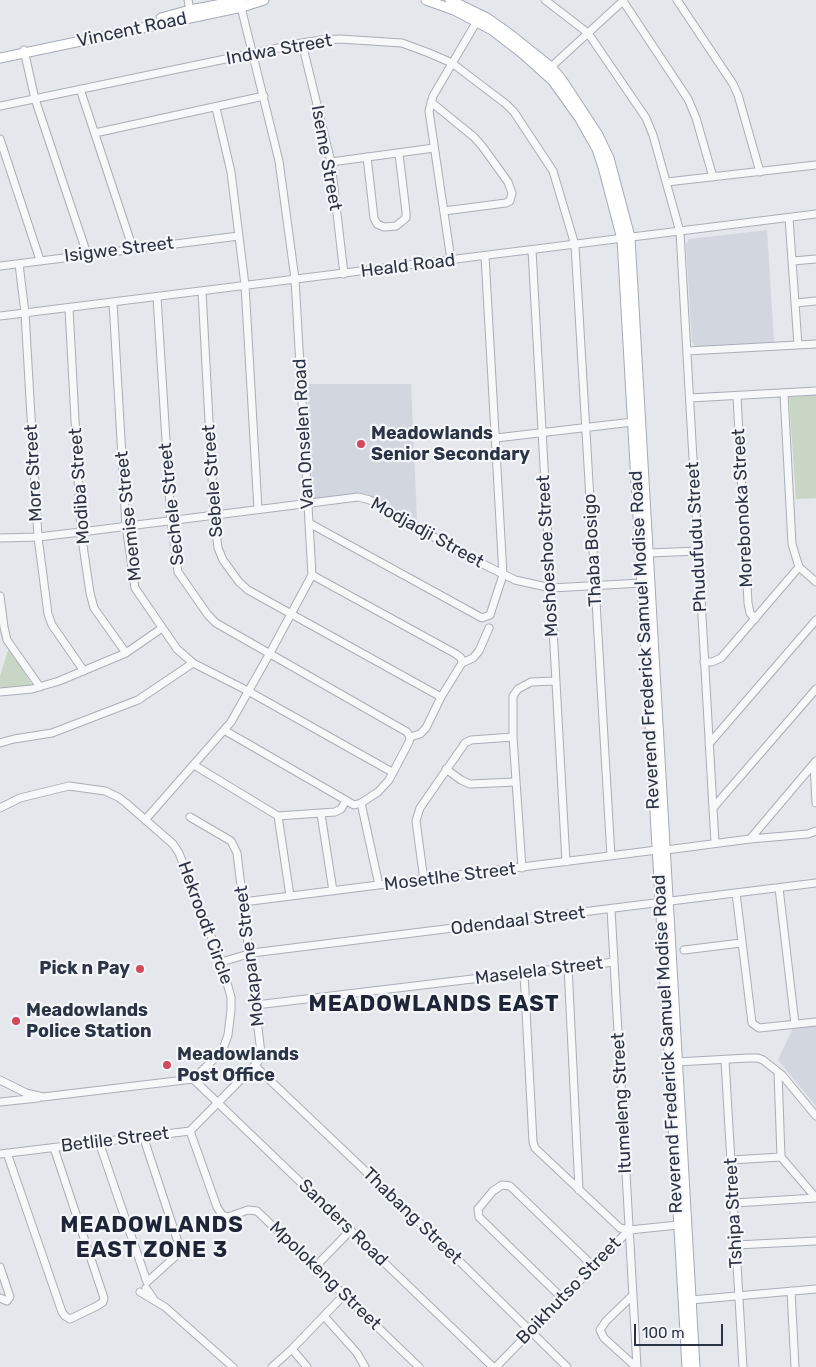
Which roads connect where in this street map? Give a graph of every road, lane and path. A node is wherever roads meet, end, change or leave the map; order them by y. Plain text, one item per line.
1 (188, 0) edge
2 (264, 0) edge
3 (426, 0) edge
4 (450, 0) edge
5 (545, 0) edge
6 (677, 0) edge
7 (624, 1) edge
8 (241, 2) edge
9 (555, 3) edge
10 (190, 10) junction
11 (477, 21) junction
12 (588, 33) junction
13 (302, 43) junction
14 (24, 52) junction
15 (253, 53) junction
16 (0, 57) edge
17 (452, 63) junction
18 (551, 67) junction
19 (80, 89) junction
20 (264, 96) junction
21 (34, 99) junction
22 (431, 102) junction
23 (0, 106) edge
24 (216, 108) junction
25 (95, 132) junction
26 (0, 139) edge
27 (434, 148) junction
28 (399, 154) junction
29 (367, 157) junction
30 (331, 162) junction
31 (816, 165) edge
32 (760, 172) junction
33 (712, 177) junction
34 (667, 182) junction
35 (444, 211) junction
36 (816, 214) edge
37 (789, 218) junction
38 (680, 232) junction
39 (239, 236) junction
40 (626, 238) junction
41 (575, 245) junction
42 (133, 249) junction
43 (532, 250) junction
44 (87, 254) junction
45 (485, 256) junction
46 (816, 259) edge
47 (40, 260) junction
48 (451, 260) junction
49 (793, 261) junction
50 (19, 264) junction
51 (0, 266) edge
52 (344, 274) junction
53 (295, 279) junction
54 (245, 285) junction
55 (202, 291) junction
56 (157, 296) junction
57 (816, 301) edge
58 (113, 302) junction
59 (796, 303) junction
60 (69, 308) junction
61 (25, 313) junction
62 (0, 316) edge
63 (816, 344) edge
64 (798, 346) junction
65 (687, 351) junction
66 (816, 392) edge
67 (784, 394) junction
68 (737, 396) junction
69 (690, 398) junction
70 (633, 422) junction
71 (586, 428) junction
72 (541, 433) junction
73 (496, 438) junction
74 (308, 503) junction
75 (258, 509) junction
76 (214, 514) junction
77 (170, 520) junction
78 (309, 523) junction
79 (126, 526) junction
80 (82, 532) junction
81 (38, 537) junction
82 (0, 538) edge
83 (698, 551) junction
84 (649, 553) junction
85 (799, 567) junction
86 (312, 575) junction
87 (503, 575) junction
88 (816, 582) edge
89 (642, 583) junction
90 (595, 586) junction
91 (551, 588) junction
92 (0, 596) edge
93 (291, 614) junction
94 (756, 619) junction
95 (816, 620) edge
96 (162, 628) junction
97 (489, 628) dead end
98 (126, 653) junction
99 (270, 653) junction
100 (704, 662) junction
101 (193, 663) junction
102 (462, 663) junction
103 (84, 671) junction
104 (555, 681) junction
105 (40, 687) junction
106 (816, 688) edge
107 (0, 692) edge
108 (248, 692) junction
109 (441, 697) junction
110 (224, 730) junction
111 (513, 736) junction
112 (410, 737) junction
113 (0, 742) edge
114 (709, 744) junction
115 (815, 762) edge
116 (194, 765) junction
117 (446, 769) junction
118 (392, 772) junction
119 (516, 782) junction
120 (346, 801) junction
121 (361, 803) junction
122 (816, 803) edge
123 (0, 808) edge
124 (713, 808) junction
125 (321, 814) junction
126 (278, 816) junction
127 (190, 817) dead end
128 (145, 820) junction
129 (816, 831) edge
130 (750, 839) junction
131 (715, 843) junction
132 (661, 850) junction
133 (610, 856) junction
134 (566, 862) junction
135 (522, 868) junction
136 (424, 880) junction
137 (816, 883) edge
138 (379, 886) junction
139 (779, 888) junction
140 (333, 891) junction
141 (736, 893) junction
142 (290, 896) junction
143 (243, 902) junction
144 (664, 902) junction
145 (611, 909) junction
146 (741, 943) junction
147 (684, 950) dead end
148 (249, 953) junction
149 (221, 962) junction
150 (614, 962) junction
151 (568, 967) junction
152 (524, 973) junction
153 (256, 1005) junction
154 (816, 1022) edge
155 (795, 1024) junction
156 (725, 1060) junction
157 (678, 1062) junction
158 (255, 1066) junction
159 (778, 1072) junction
160 (193, 1078) junction
161 (0, 1080) edge
162 (43, 1097) junction
163 (0, 1102) edge
164 (218, 1102) junction
165 (816, 1116) edge
166 (190, 1131) junction
167 (143, 1136) junction
168 (99, 1142) junction
169 (54, 1148) junction
170 (4, 1154) edge
171 (780, 1157) junction
172 (731, 1160) junction
173 (579, 1190) junction
174 (816, 1198) edge
175 (734, 1203) junction
176 (678, 1225) junction
177 (351, 1230) junction
178 (629, 1230) junction
179 (816, 1241) edge
180 (736, 1245) junction
181 (593, 1266) junction
182 (0, 1267) edge
183 (315, 1267) junction
184 (144, 1287) junction
185 (816, 1289) edge
186 (791, 1290) junction
187 (344, 1294) junction
188 (738, 1295) junction
189 (632, 1296) junction
190 (0, 1298) edge
191 (562, 1298) junction
192 (691, 1300) junction
193 (324, 1316) junction
194 (530, 1332) junction
195 (292, 1349) junction
196 (233, 1367) edge
197 (272, 1367) edge
198 (307, 1367) edge
199 (365, 1367) edge
200 (419, 1367) edge
201 (494, 1367) edge
202 (567, 1367) edge
203 (636, 1367) edge
204 (687, 1367) edge
205 (695, 1367) edge
206 (743, 1367) edge
207 (795, 1367) edge

1 - 10 street
2 - 8 main road, Vincent Road
3 - 11 main road, Reverend Frederick Samuel Modise Road
4 - 18 main road, Reverend Frederick Samuel Modise Road
5 - 9 street, Phudufudu Street
6 - 32 street
7 - 12 street
7 - 33 street
8 - 10 main road, Vincent Road
8 - 14 main road, Vincent Road
8 - 15 street, Van Onselen Road
9 - 12 street, Phudufudu Street
10 - 14 main road, Vincent Road
11 - 17 street
11 - 40 main road, Reverend Frederick Samuel Modise Road
12 - 18 street
12 - 34 street, Phudufudu Street
13 - 15 street, Indwa Street
13 - 17 street, Indwa Street
13 - 30 street, Iseme Street
14 - 16 main road, Vincent Road
14 - 21 street
15 - 19 street, Indwa Street
15 - 20 street, Van Onselen Road
17 - 22 street
17 - 41 street, Indwa Street
18 - 40 main road, Reverend Frederick Samuel Modise Road
19 - 21 street, Indwa Street
19 - 25 street
20 - 24 street
20 - 53 street, Van Onselen Road
21 - 23 street, Indwa Street
21 - 44 street
22 - 27 street
22 - 35 street
24 - 25 street
24 - 39 street
25 - 42 street
26 - 47 street
27 - 28 street
27 - 35 street
28 - 29 street
28 - 29 street
29 - 30 street
30 - 52 street, Iseme Street
31 - 32 street
32 - 33 street
33 - 34 street
34 - 38 street, Phudufudu Street
35 - 48 street
36 - 37 street, Heald Road
37 - 38 street, Heald Road
37 - 49 street
38 - 40 street, Heald Road
38 - 65 street, Phudufudu Street
39 - 42 street, Isigwe Street
39 - 54 street
40 - 41 street, Heald Road
40 - 70 main road, Reverend Frederick Samuel Modise Road
40 - 84 main road, Reverend Frederick Samuel Modise Road
41 - 43 street, Heald Road
41 - 71 street, Thaba Bosigo
42 - 44 street, Isigwe Street
43 - 45 street, Heald Road
43 - 72 street, Moshoeshoe Street
44 - 47 street, Isigwe Street
45 - 48 street, Heald Road
45 - 73 street
46 - 49 street
47 - 50 street, Isigwe Street
48 - 52 street, Heald Road
49 - 59 street
50 - 51 street, Isigwe Street
50 - 61 street, More Street
52 - 53 street, Heald Road
53 - 54 street, Heald Road
53 - 74 street, Van Onselen Road
54 - 55 street, Heald Road
54 - 75 street
55 - 56 street, Heald Road
55 - 76 street, Sebele Street
56 - 58 street, Heald Road
56 - 77 street, Sechele Street
57 - 59 street
58 - 60 street, Heald Road
58 - 79 street, Moemise Street
59 - 64 street
60 - 61 street, Heald Road
60 - 80 street, Modiba Street
61 - 62 street, Heald Road
61 - 81 street, More Street
63 - 64 street
64 - 65 street
65 - 69 street, Phudufudu Street
66 - 67 street
67 - 68 street
67 - 85 street
68 - 69 street
68 - 94 street, Morebonoka Street
69 - 83 street, Phudufudu Street
70 - 71 street
70 - 89 main road, Reverend Frederick Samuel Modise Road
71 - 72 street
71 - 90 street, Thaba Bosigo
72 - 73 street
72 - 91 street, Moshoeshoe Street
73 - 87 street
74 - 75 street, Modjadji Street
74 - 78 street, Van Onselen Road
74 - 87 street, Modjadji Street
75 - 76 street, Modjadji Street
76 - 77 street, Modjadji Street
76 - 93 street, Sebele Street
77 - 79 street, Modjadji Street
77 - 99 street, Sechele Street
78 - 86 street, Van Onselen Road
78 - 87 street
79 - 80 street, Modjadji Street
79 - 96 street, Moemise Street
80 - 81 street, Modjadji Street
80 - 98 street, Modiba Street
81 - 82 street, Modjadji Street
81 - 103 street, More Street
83 - 84 street
83 - 100 street, Phudufudu Street
84 - 132 main road, Reverend Frederick Samuel Modise Road
85 - 88 street
85 - 94 street
86 - 93 street
86 - 102 street
87 - 91 street, Modjadji Street
89 - 90 street, Modjadji Street
89 - 132 main road, Reverend Frederick Samuel Modise Road
90 - 91 street, Modjadji Street
90 - 133 street, Thaba Bosigo
91 - 104 street, Moshoeshoe Street
92 - 105 street
93 - 99 street
93 - 109 street, Sebele Street
94 - 100 street
95 - 114 street
96 - 98 street
96 - 101 street, Moemise Street
97 - 102 street
98 - 103 street
99 - 108 street
99 - 112 street, Sechele Street
100 - 114 street, Phudufudu Street
101 - 108 street, Moemise Street
101 - 113 street
102 - 109 street
103 - 105 street
104 - 111 street
104 - 134 street, Moshoeshoe Street
105 - 107 street
106 - 124 street
108 - 110 street
108 - 118 street, Moemise Street
109 - 112 street
110 - 116 street
110 - 120 street
111 - 117 street
111 - 119 street
112 - 118 street
114 - 124 street, Phudufudu Street
115 - 122 street
115 - 130 street
116 - 126 street
116 - 128 street
117 - 119 street
117 - 136 street
118 - 121 street
119 - 135 street
120 - 121 street
120 - 125 street
121 - 138 street
123 - 128 street, Hekroodt Circle
124 - 131 street, Phudufudu Street
125 - 126 street
125 - 140 street
126 - 142 street
127 - 143 street, Mokapane Street
128 - 149 street, Hekroodt Circle
129 - 130 street, Mosetlhe Street
130 - 131 street, Mosetlhe Street
131 - 132 street, Mosetlhe Street
132 - 133 street, Mosetlhe Street
132 - 144 main road, Reverend Frederick Samuel Modise Road
133 - 134 street, Mosetlhe Street
134 - 135 street, Mosetlhe Street
135 - 136 street, Mosetlhe Street
136 - 138 street, Mosetlhe Street
137 - 139 street, Odendaal Street
138 - 140 street, Mosetlhe Street
139 - 141 street, Odendaal Street
139 - 155 street
140 - 142 street, Mosetlhe Street
141 - 144 street, Odendaal Street
141 - 146 street
142 - 143 street, Mosetlhe Street
143 - 148 street, Mokapane Street
144 - 145 street, Odendaal Street
144 - 157 main road, Reverend Frederick Samuel Modise Road
144 - 176 main road, Reverend Frederick Samuel Modise Road
145 - 148 street, Odendaal Street
145 - 150 street, Itumeleng Street
146 - 147 street
146 - 155 street
148 - 149 street, Odendaal Street
148 - 153 street, Mokapane Street
149 - 160 street, Hekroodt Circle
150 - 151 street, Maselela Street
150 - 178 street, Itumeleng Street
151 - 152 street, Maselela Street
151 - 173 street
152 - 153 street, Maselela Street
152 - 173 street
153 - 158 street, Mokapane Street
154 - 155 street
156 - 157 street
156 - 159 street
156 - 172 street, Tshipa Street
157 - 192 main road, Reverend Frederick Samuel Modise Road
158 - 164 street
158 - 194 street, Thabang Street
159 - 165 street
159 - 171 street
160 - 162 street
160 - 164 street, Sanders Road
161 - 162 street
162 - 163 street
164 - 166 street, Betlile Street
164 - 177 street, Sanders Road
166 - 167 street, Betlile Street
166 - 183 street, Mpolokeng Street
167 - 168 street, Betlile Street
167 - 184 street
168 - 169 street, Betlile Street
168 - 184 street
169 - 170 street, Betlile Street
169 - 170 street
171 - 172 street
171 - 174 street
172 - 175 street, Tshipa Street
173 - 178 street
174 - 175 street
175 - 180 street, Tshipa Street
176 - 178 street, Boikhutso Street
176 - 204 main road, Reverend Frederick Samuel Modise Road
177 - 183 street
177 - 201 street, Sanders Road
178 - 181 street, Boikhutso Street
178 - 189 street, Itumeleng Street
179 - 180 street
180 - 188 street, Tshipa Street
181 - 191 street, Boikhutso Street
181 - 191 street
182 - 190 street
183 - 187 street, Mpolokeng Street
184 - 196 street
185 - 186 street
186 - 188 street
186 - 207 street
187 - 193 street
187 - 200 street, Mpolokeng Street
188 - 192 street
188 - 206 street, Tshipa Street
189 - 203 street, Itumeleng Street
189 - 203 street, Itumeleng Street
191 - 194 street, Boikhutso Street
192 - 205 main road, Reverend Frederick Samuel Modise Road
193 - 195 street
193 - 199 street
194 - 201 street, Boikhutso Street
194 - 202 street, Thabang Street
195 - 197 street
195 - 198 street

